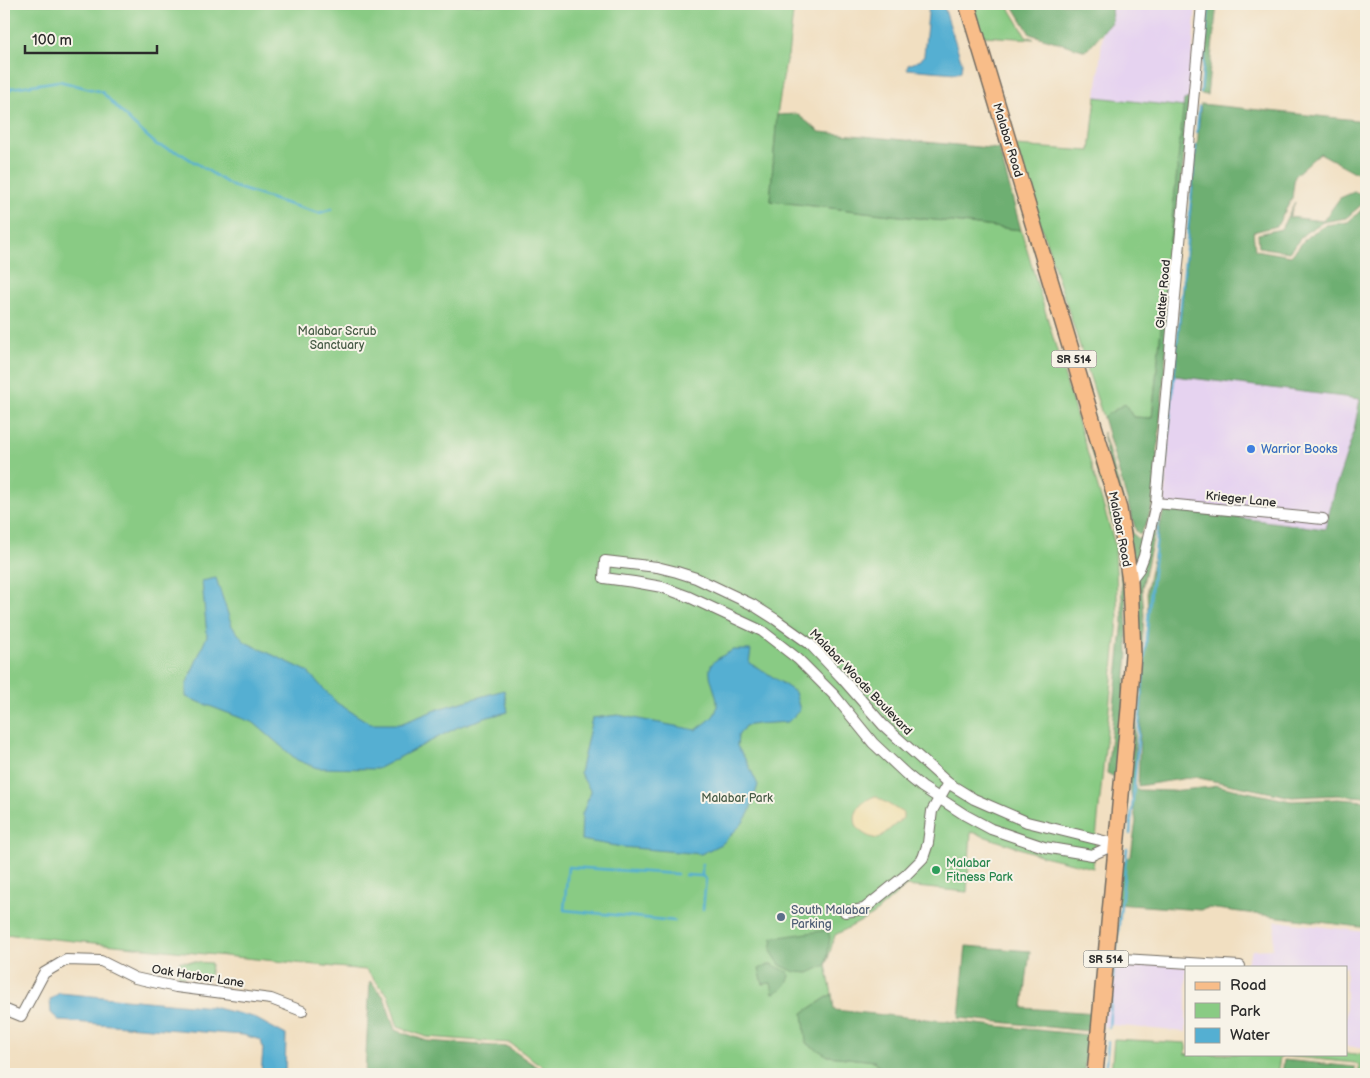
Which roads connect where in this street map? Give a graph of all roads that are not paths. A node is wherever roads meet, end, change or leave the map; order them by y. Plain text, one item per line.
1 (967, 4) edge
2 (1202, 4) edge
3 (1156, 503) junction
4 (1323, 519) dead end
5 (1130, 581) junction
6 (775, 619) junction
7 (762, 631) junction
8 (871, 711) junction
9 (857, 725) junction
10 (948, 783) junction
11 (939, 797) junction
12 (1116, 844) junction
13 (845, 912) dead end
14 (1106, 958) junction
15 (1240, 966) edge
16 (4, 1009) edge
17 (302, 1010) dead end
18 (1095, 1074) edge

1 - 5 main road, Malabar Road / SR 514
2 - 3 street, Glatter Road
3 - 4 street, Krieger Lane
3 - 5 street, Glatter Road
5 - 12 main road, Malabar Road / SR 514
6 - 7 street
6 - 7 street, Malabar Woods Boulevard
6 - 8 street, Malabar Woods Boulevard
7 - 9 street
8 - 9 street
8 - 10 street, Malabar Woods Boulevard
9 - 11 street
10 - 11 street
10 - 12 street, Malabar Woods Boulevard
11 - 12 street
11 - 13 street
12 - 14 main road, Malabar Road / SR 514
14 - 15 street
14 - 18 main road, Malabar Road / SR 514
16 - 17 street, Oak Harbor Lane

